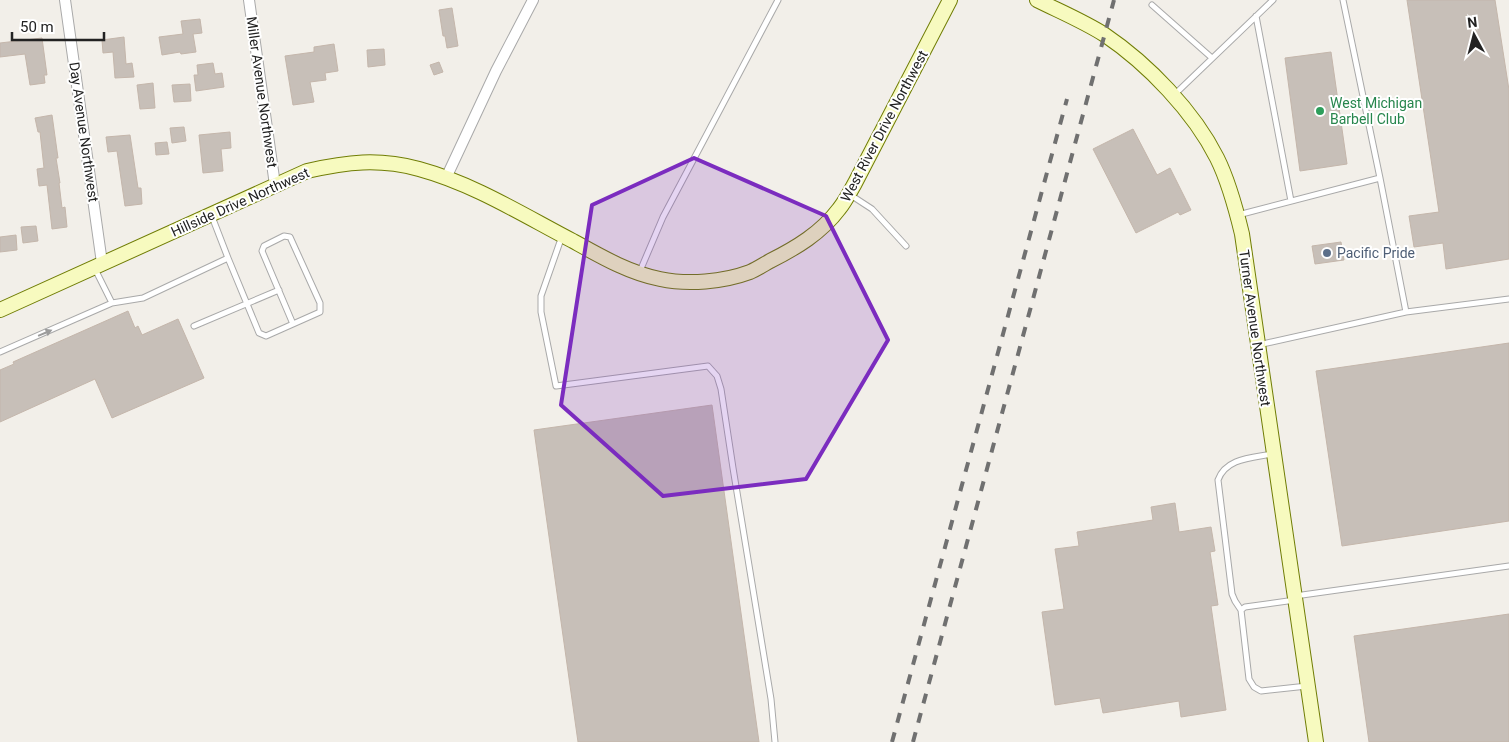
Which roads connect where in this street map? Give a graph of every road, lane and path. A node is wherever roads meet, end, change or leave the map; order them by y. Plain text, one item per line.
1 (66, 0) edge
2 (249, 0) edge
3 (533, 0) edge
4 (778, 0) edge
5 (950, 0) edge
6 (1037, 0) edge
7 (1273, 0) edge
8 (1343, 0) edge
9 (1152, 5) dead end
10 (1256, 16) junction
11 (1212, 58) junction
12 (1174, 95) junction
13 (446, 178) junction
14 (1380, 178) junction
15 (275, 185) junction
16 (849, 193) junction
17 (1291, 201) junction
18 (211, 214) junction
19 (1238, 215) junction
20 (562, 235) junction
21 (906, 246) dead end
22 (228, 258) junction
23 (98, 265) junction
24 (639, 272) junction
25 (279, 290) junction
26 (1509, 299) edge
27 (112, 303) junction
28 (247, 304) junction
29 (0, 310) edge
30 (1406, 312) junction
31 (294, 324) junction
32 (194, 326) dead end
33 (1258, 345) junction
34 (0, 352) edge
35 (1274, 454) junction
36 (1509, 566) edge
37 (1295, 598) junction
38 (1241, 610) junction
39 (1308, 686) junction
40 (776, 742) edge
41 (1316, 742) edge

1 - 23 street, Day Avenue Northwest
2 - 15 street, Miller Avenue Northwest
3 - 13 street
4 - 24 lane
5 - 16 main road, West River Drive Northwest
6 - 12 main road, Turner Avenue Northwest
7 - 10 lane
8 - 14 lane
9 - 11 lane
10 - 11 lane
10 - 17 lane
11 - 12 lane
12 - 19 main road, Turner Avenue Northwest
13 - 15 main road, Hillside Drive Northwest
13 - 20 main road, West River Drive Northwest
14 - 17 lane
14 - 30 lane
15 - 18 main road, Hillside Drive Northwest
16 - 21 lane
16 - 24 main road, West River Drive Northwest
17 - 19 lane
18 - 22 lane
18 - 23 main road, Hillside Drive Northwest
19 - 33 main road, Turner Avenue Northwest
20 - 24 main road, West River Drive Northwest
20 - 40 lane
22 - 27 lane
22 - 28 lane
23 - 27 lane
23 - 29 main road, Hillside Drive Northwest
25 - 28 lane
25 - 31 lane
25 - 31 lane
26 - 30 lane
34 -> 27 lane
28 - 31 lane
28 - 32 lane
30 - 33 lane
33 - 35 main road, Turner Avenue Northwest
35 - 37 main road, Turner Avenue Northwest
35 - 38 lane
36 - 37 lane
37 - 38 lane
37 - 39 main road, Turner Avenue Northwest
38 - 39 lane
39 - 41 main road, Turner Avenue Northwest

